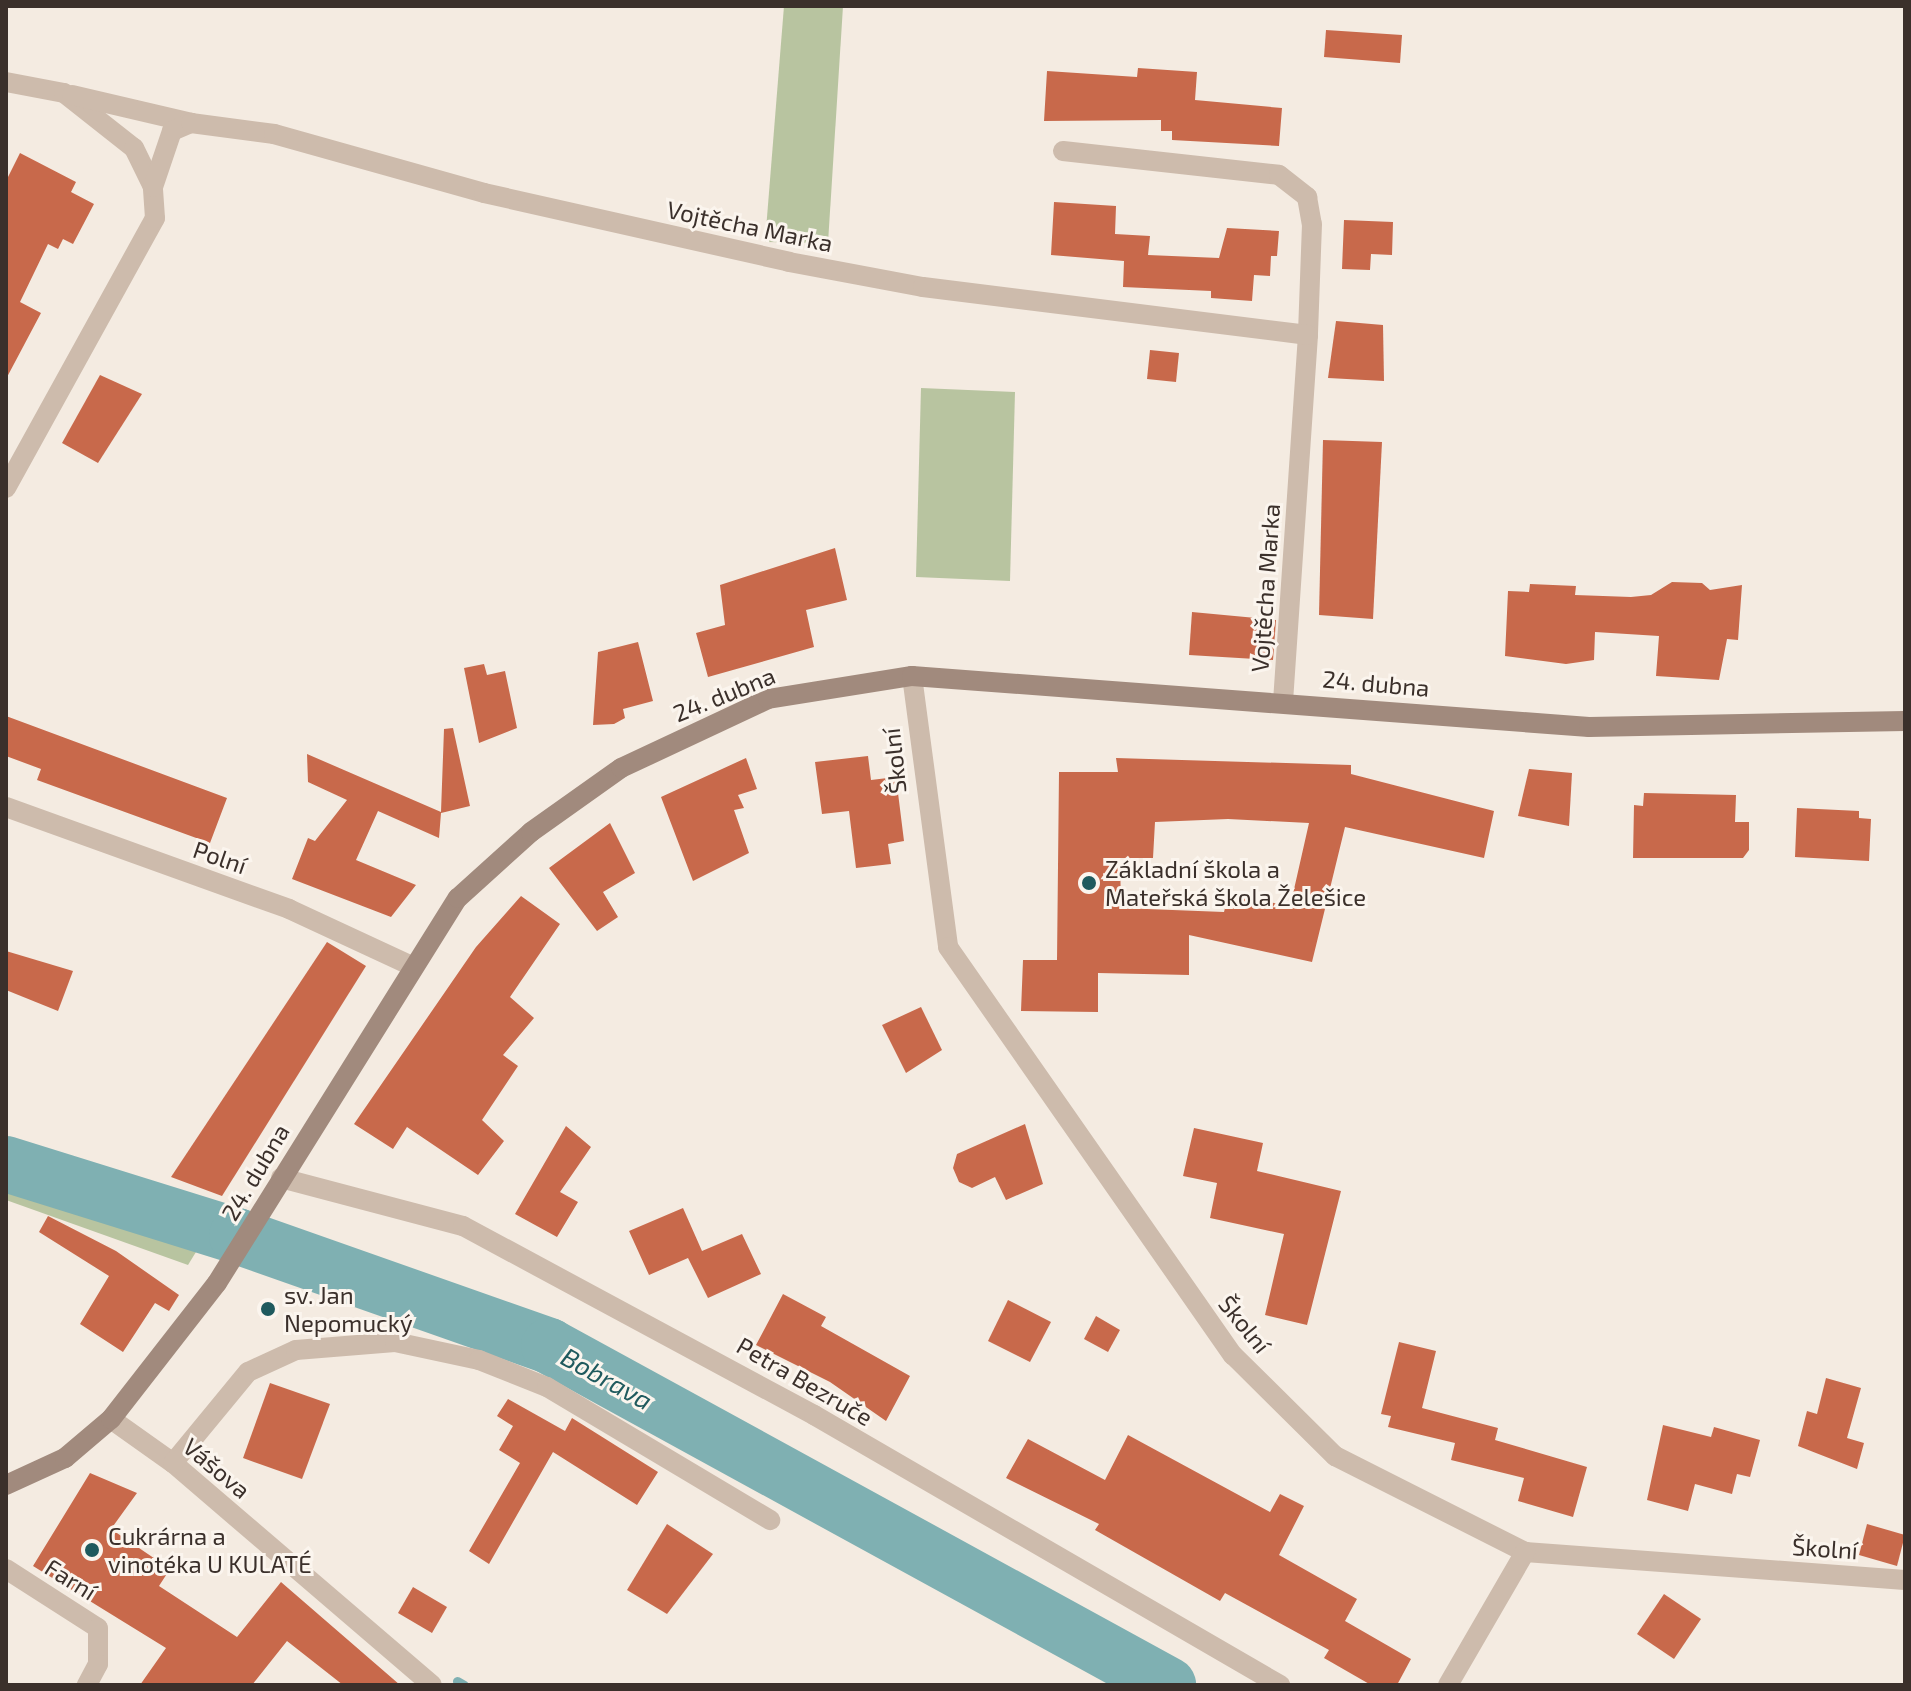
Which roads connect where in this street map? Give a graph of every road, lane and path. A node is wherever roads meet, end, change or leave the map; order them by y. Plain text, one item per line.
1 (6, 82) edge
2 (64, 93) junction
3 (191, 123) junction
4 (1063, 151) dead end
5 (153, 187) junction
6 (1308, 335) junction
7 (6, 488) edge
8 (912, 676) junction
9 (1283, 701) junction
10 (1905, 721) edge
11 (6, 807) edge
12 (412, 966) junction
13 (281, 1178) junction
14 (111, 1419) junction
15 (173, 1463) junction
16 (6, 1485) edge
17 (770, 1520) dead end
18 (1525, 1552) junction
19 (6, 1569) edge
20 (1905, 1580) edge
21 (87, 1685) edge
22 (432, 1685) edge
23 (1280, 1685) edge
24 (1448, 1685) edge

1 - 2 street, Vojtěcha Marka
2 - 3 street, Vojtěcha Marka
2 - 5 street, Vojtěcha Marka
3 - 5 street
3 - 6 street, Vojtěcha Marka
4 - 6 street, Vojtěcha Marka
5 - 7 street
6 - 9 street, Vojtěcha Marka
8 - 9 main road, 24. dubna
8 - 12 main road, 24. dubna
8 - 18 street, Školní
9 - 10 main road, 24. dubna
11 - 12 street, Polní
12 - 13 main road, 24. dubna
13 - 14 main road, 24. dubna
13 - 23 street, Petra Bezruče
14 - 15 street, Vášova
14 - 16 main road, 24. dubna
15 - 17 street
15 - 22 street, Vášova
18 - 20 street, Školní
18 - 24 street
19 - 21 street, Farní

